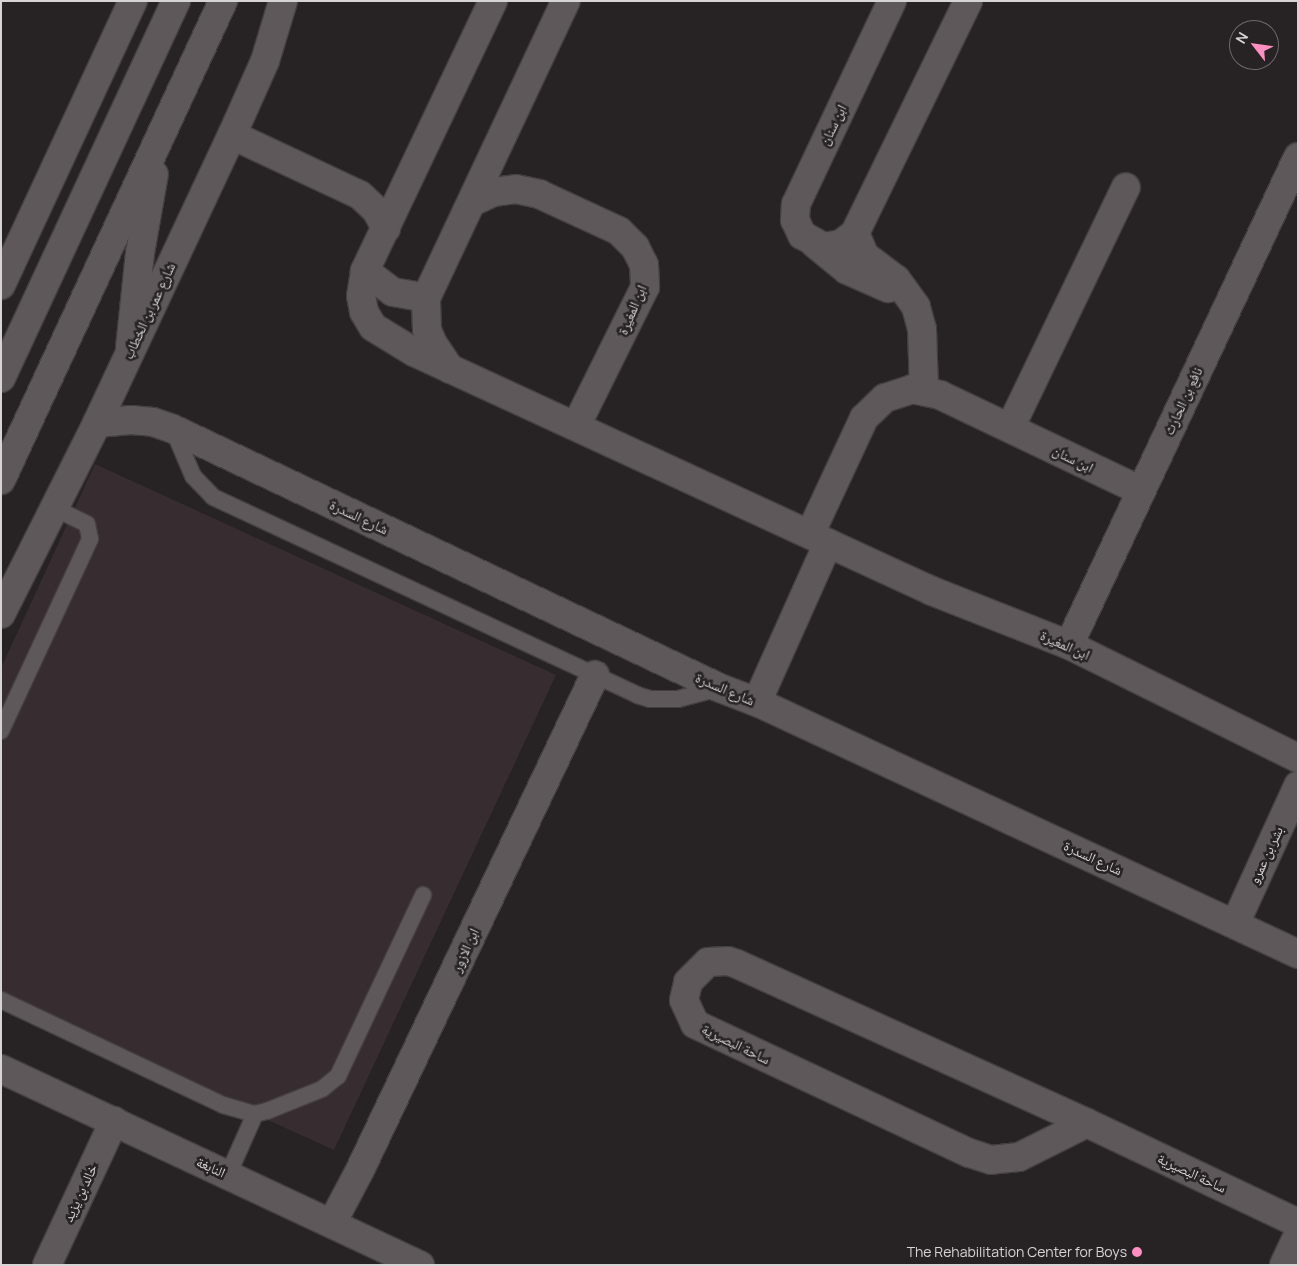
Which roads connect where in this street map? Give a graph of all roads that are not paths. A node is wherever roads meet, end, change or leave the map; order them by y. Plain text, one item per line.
1 (133, 1) edge
2 (176, 1) edge
3 (223, 1) edge
4 (283, 1) edge
5 (493, 1) edge
6 (566, 1) edge
7 (892, 1) edge
8 (968, 1) edge
9 (232, 135) junction
10 (160, 137) junction
11 (1298, 157) edge
12 (1126, 187) dead end
13 (403, 192) junction
14 (360, 194) junction
15 (472, 202) junction
16 (386, 228) junction
17 (855, 233) junction
18 (816, 244) junction
19 (365, 271) junction
20 (1, 285) edge
21 (904, 292) junction
22 (426, 298) junction
23 (33, 307) junction
24 (1, 339) edge
25 (130, 348) junction
26 (450, 368) junction
27 (1, 378) edge
28 (118, 378) junction
29 (924, 390) junction
30 (97, 423) junction
31 (163, 426) junction
32 (576, 426) junction
33 (1010, 428) junction
34 (1, 480) edge
35 (1141, 491) junction
36 (54, 508) junction
37 (819, 539) junction
38 (1, 614) edge
39 (1069, 645) junction
40 (595, 675) junction
41 (720, 688) junction
42 (757, 702) junction
43 (1, 731) edge
44 (1298, 758) edge
45 (1298, 786) edge
46 (423, 895) dead end
47 (1235, 924) junction
48 (1298, 954) edge
49 (1, 1000) edge
50 (1, 1069) edge
51 (255, 1114) junction
52 (114, 1121) junction
53 (1087, 1123) junction
54 (228, 1175) junction
55 (1298, 1223) edge
56 (332, 1224) junction
57 (1298, 1235) edge
58 (407, 1262) edge
59 (47, 1265) edge
60 (1284, 1265) edge

1 - 20 street
2 - 23 street
3 - 10 street
4 - 9 street, شارع عمر بن الخطاب
5 - 13 street, ابن المغيرة
6 - 15 street, ابن المغيرة
7 - 18 street, ابن سنان
8 - 17 street
9 - 14 street
9 - 25 street, شارع عمر بن الخطاب
10 - 25 street
10 - 34 street
11 - 35 street, نافع بن الحارث
12 - 33 street
13 - 14 street
13 - 16 street, ابن المغيرة
14 - 16 street
15 - 22 street, ابن المغيرة
15 - 32 street, ابن المغيرة
16 - 19 street, ابن المغيرة
17 - 18 street
17 - 21 street
18 - 21 street, ابن سنان
19 - 22 street
19 - 26 street, ابن المغيرة
21 - 29 street
22 - 26 street, ابن المغيرة
23 - 24 street
23 - 27 street
25 - 28 street, شارع عمر بن الخطاب
26 - 32 street, ابن المغيرة
28 - 30 street, شارع عمر بن الخطاب
28 - 31 street, شارع السدرة
29 - 33 street, ابن سنان
29 - 37 street, ابن سنان
30 - 31 street, شارع السدرة
30 - 36 street, شارع عمر بن الخطاب
31 - 40 lane
31 - 41 street, شارع السدرة
32 - 37 street, ابن المغيرة
33 - 35 street, ابن سنان
35 - 39 street, نافع بن الحارث
36 - 38 street, شارع عمر بن الخطاب
36 - 43 lane
37 - 39 street, ابن المغيرة
37 - 42 street
39 - 44 street, ابن المغيرة
40 - 41 lane
40 - 56 street, ابن الازور
41 - 42 street, شارع السدرة
42 - 47 street, شارع السدرة
45 - 47 street, بشر بن عمرو
46 - 51 lane
47 - 48 street, شارع السدرة
49 - 51 lane
50 - 52 street, النابغة
51 - 54 lane
52 - 54 street, النابغة
52 - 59 street, خالد بن يزيد
53 - 53 street, ساحة البصيرية
53 - 55 street, ساحة البصيرية
54 - 56 street, النابغة
56 - 58 street, النابغة
57 - 60 street

